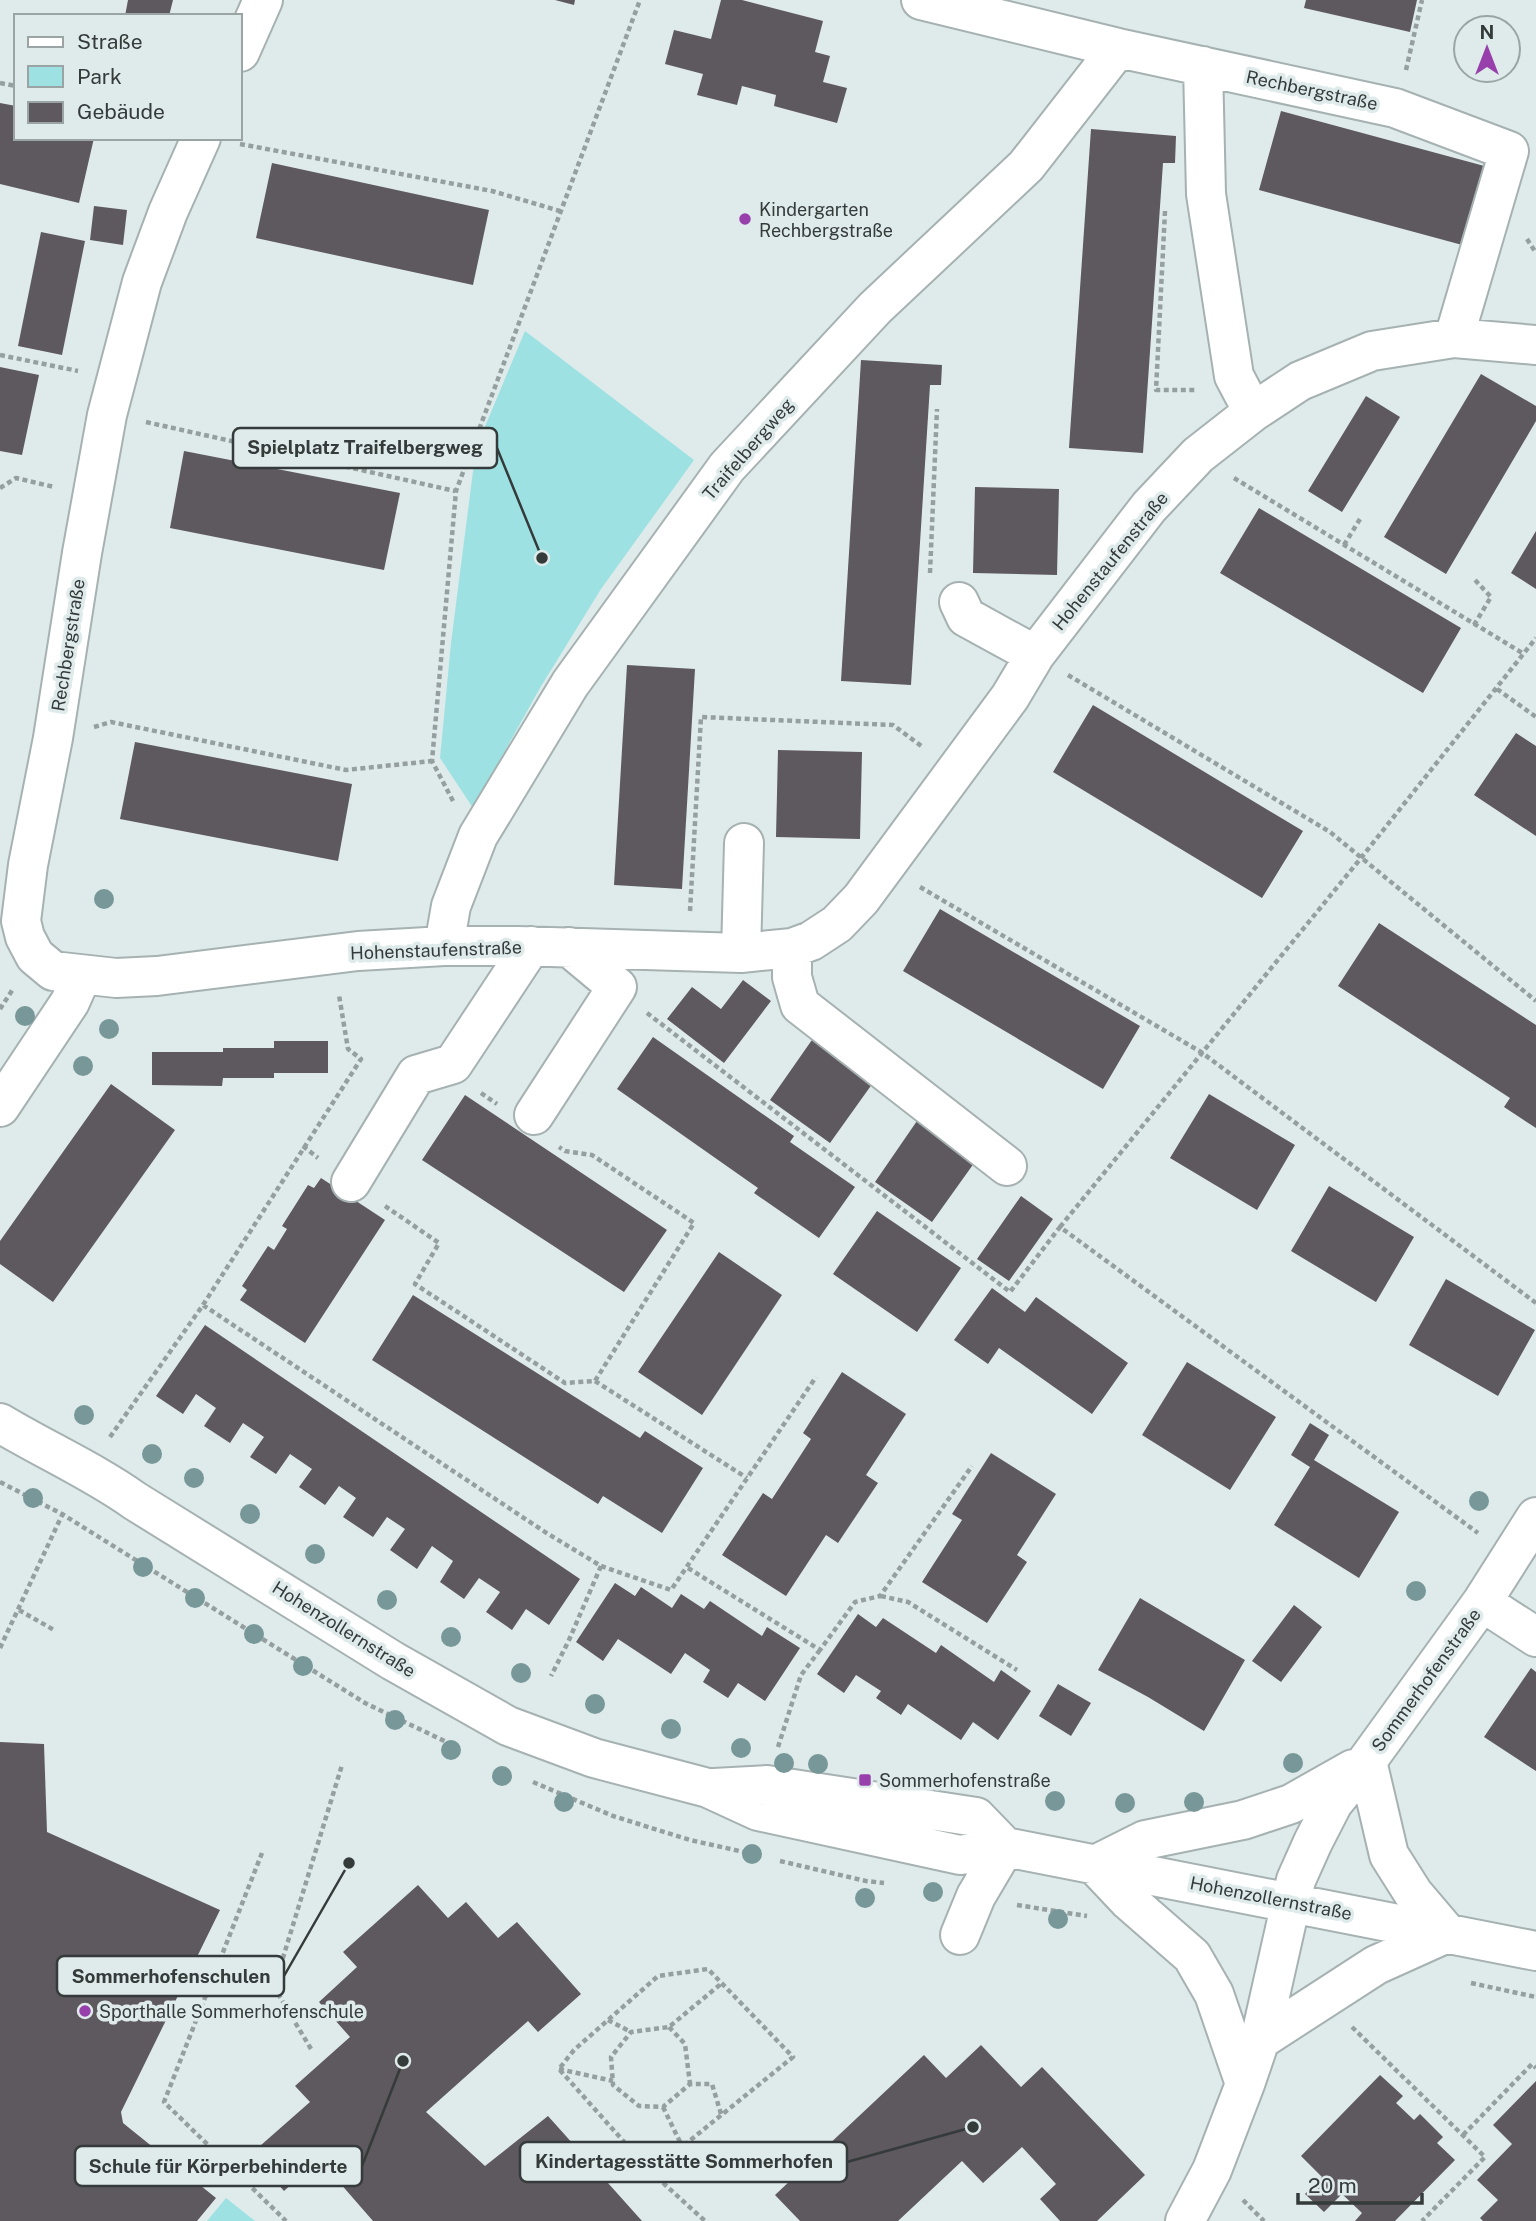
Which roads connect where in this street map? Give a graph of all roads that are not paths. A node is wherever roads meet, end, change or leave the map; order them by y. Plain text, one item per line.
1 (263, 0) edge
2 (921, 0) edge
3 (242, 47) edge
4 (1118, 48) junction
5 (1203, 66) junction
6 (219, 141) edge
7 (1454, 338) junction
8 (1536, 345) edge
9 (1253, 412) junction
10 (959, 602) dead end
11 (1035, 655) junction
12 (744, 843) dead end
13 (444, 946) junction
14 (531, 946) junction
15 (569, 947) junction
16 (792, 948) junction
17 (741, 953) junction
18 (82, 975) junction
19 (0, 1107) edge
20 (532, 1123) road end
21 (1007, 1166) dead end
22 (351, 1182) road end
23 (0, 1423) edge
24 (1536, 1517) edge
25 (1482, 1602) junction
26 (1536, 1637) edge
27 (1367, 1761) junction
28 (1005, 1847) junction
29 (1095, 1865) junction
30 (1291, 1901) junction
31 (1447, 1933) junction
32 (960, 1935) dead end
33 (1536, 1951) edge
34 (1259, 2040) junction
35 (1245, 2084) junction
36 (1185, 2221) edge

1 - 3 street
2 - 4 street, Rechbergstraße
4 - 5 street, Rechbergstraße
4 - 13 street, Traifelbergweg
5 - 7 street, Rechbergstraße
5 - 9 street
6 - 18 street, Rechbergstraße
7 - 8 street, Hohenstaufenstraße
7 - 9 street, Hohenstaufenstraße
9 - 11 street, Hohenstaufenstraße
10 - 11 street
11 - 16 street, Hohenstaufenstraße
12 - 17 street
13 - 14 street, Hohenstaufenstraße
13 - 18 street, Hohenstaufenstraße
14 - 15 street, Hohenstaufenstraße
14 - 22 street
15 - 17 street, Hohenstaufenstraße
15 - 20 street
16 - 17 street, Hohenstaufenstraße
16 - 21 street
18 - 19 street
23 - 28 street, Hohenzollernstraße
24 - 25 street, Sommerhofenstraße
25 - 26 street, Sommerhofenstraße
25 - 27 street, Sommerhofenstraße
27 - 29 street
27 - 30 street, Sommerhofenstraße
27 - 31 street
28 - 29 street, Hohenzollernstraße
28 - 32 street
29 - 30 street, Hohenzollernstraße
29 - 35 street
30 - 31 street, Hohenzollernstraße
30 - 34 street, Sommerhofenstraße
31 - 33 street, Hohenzollernstraße
31 - 34 street
34 - 35 street, Sommerhofenstraße
35 - 36 street, Sommerhofenstraße

